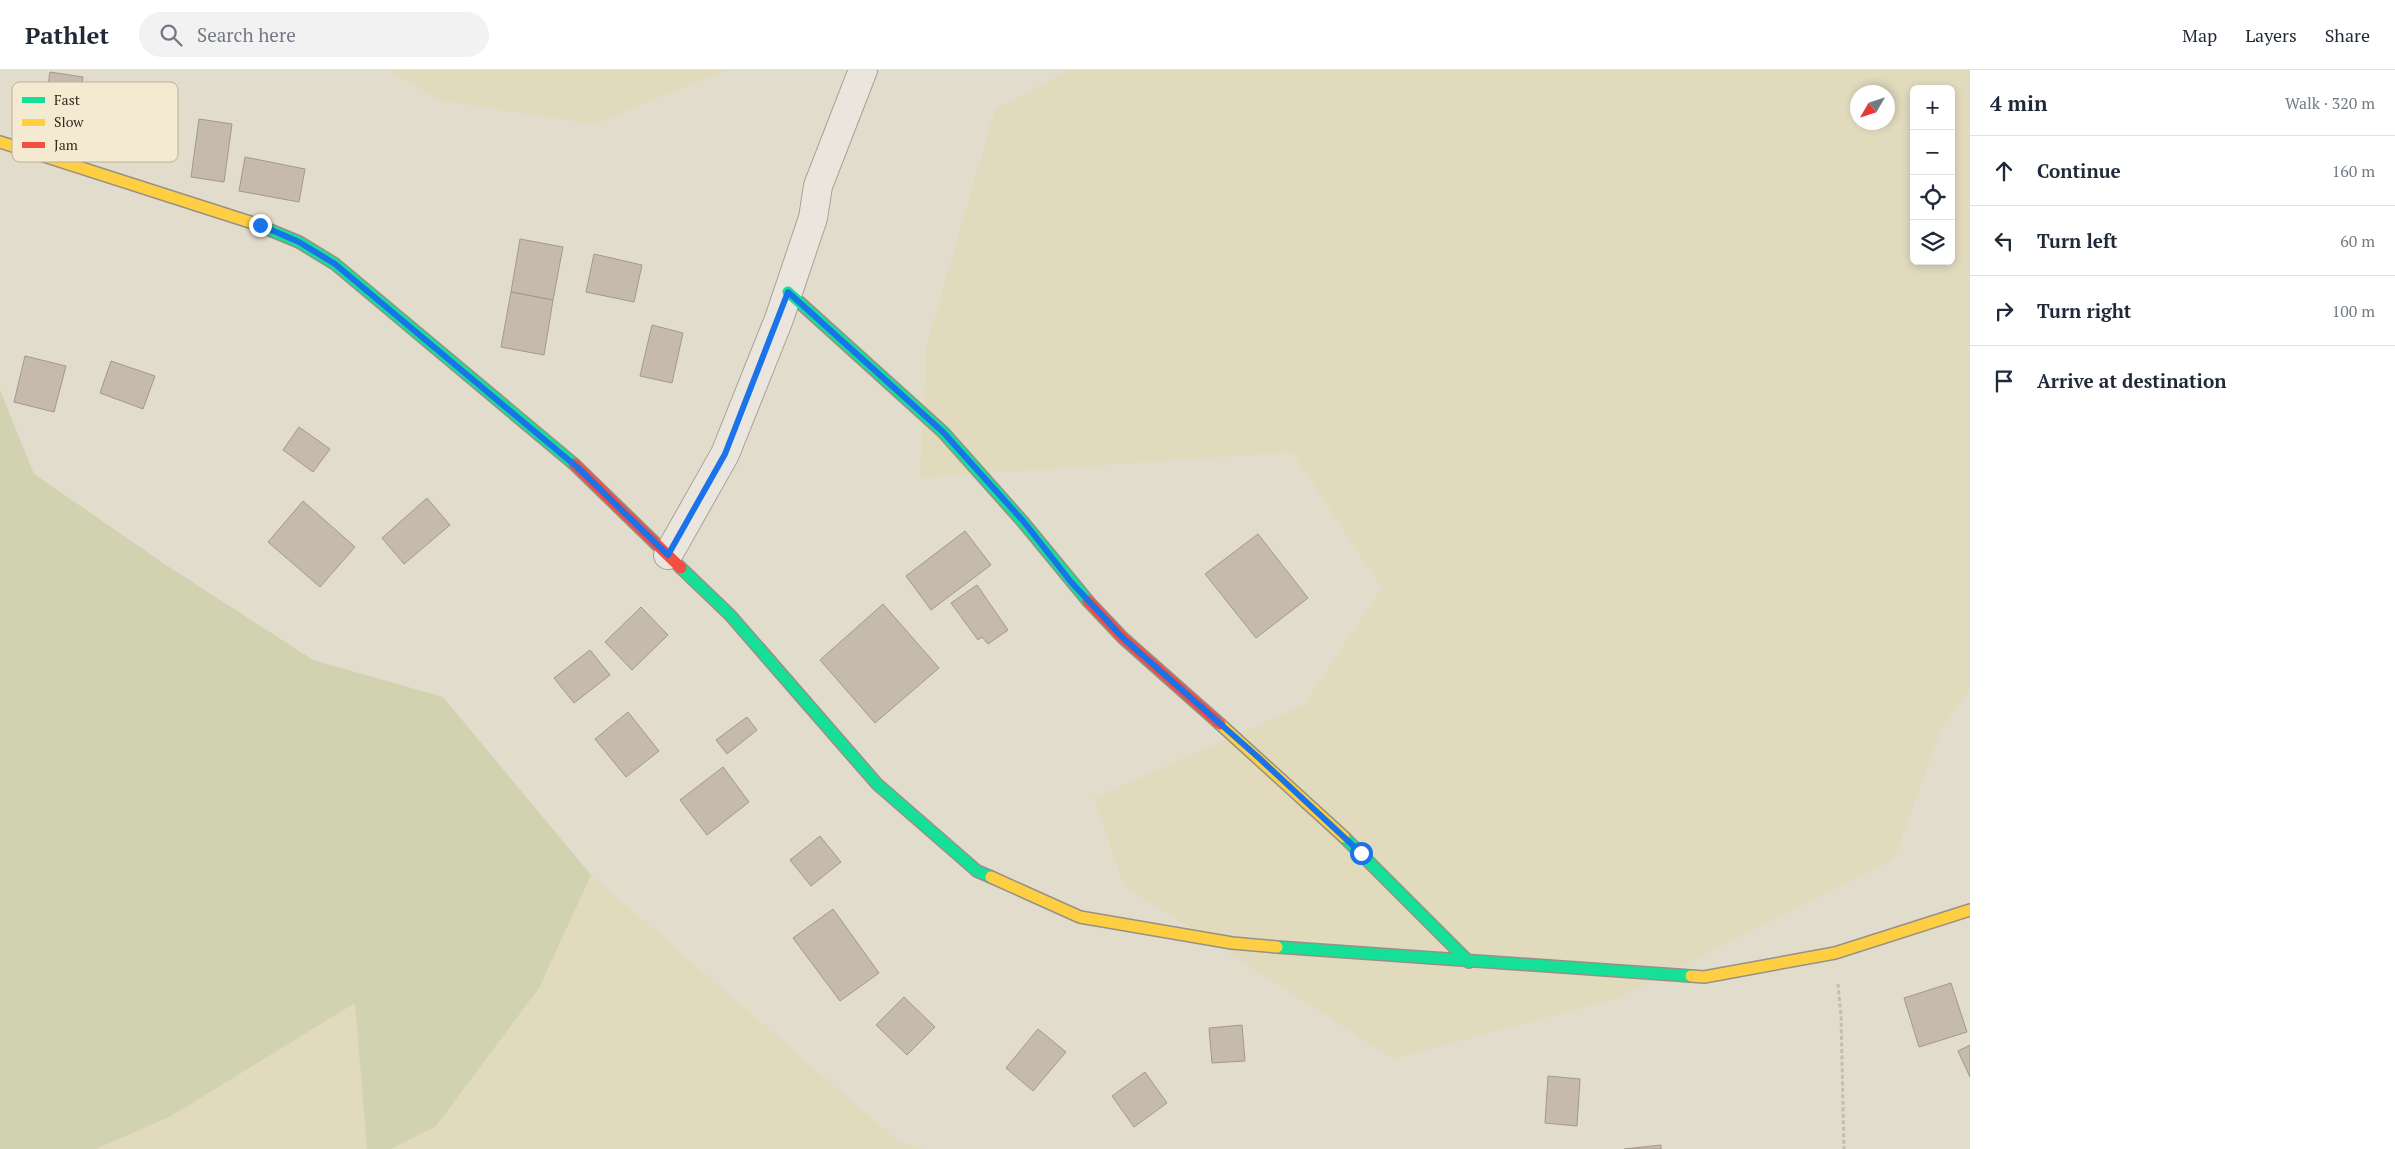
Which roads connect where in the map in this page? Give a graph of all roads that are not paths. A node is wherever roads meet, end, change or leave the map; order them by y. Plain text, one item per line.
1 (863, 70) edge
2 (0, 142) edge
3 (12, 146) edge
4 (63, 162) edge
5 (788, 292) junction
6 (668, 555) junction
7 (1970, 910) edge
8 (1469, 962) junction

1 - 5 street
2 - 3 street
4 - 6 street
5 - 6 street
5 - 8 street
6 - 8 street
7 - 8 street

